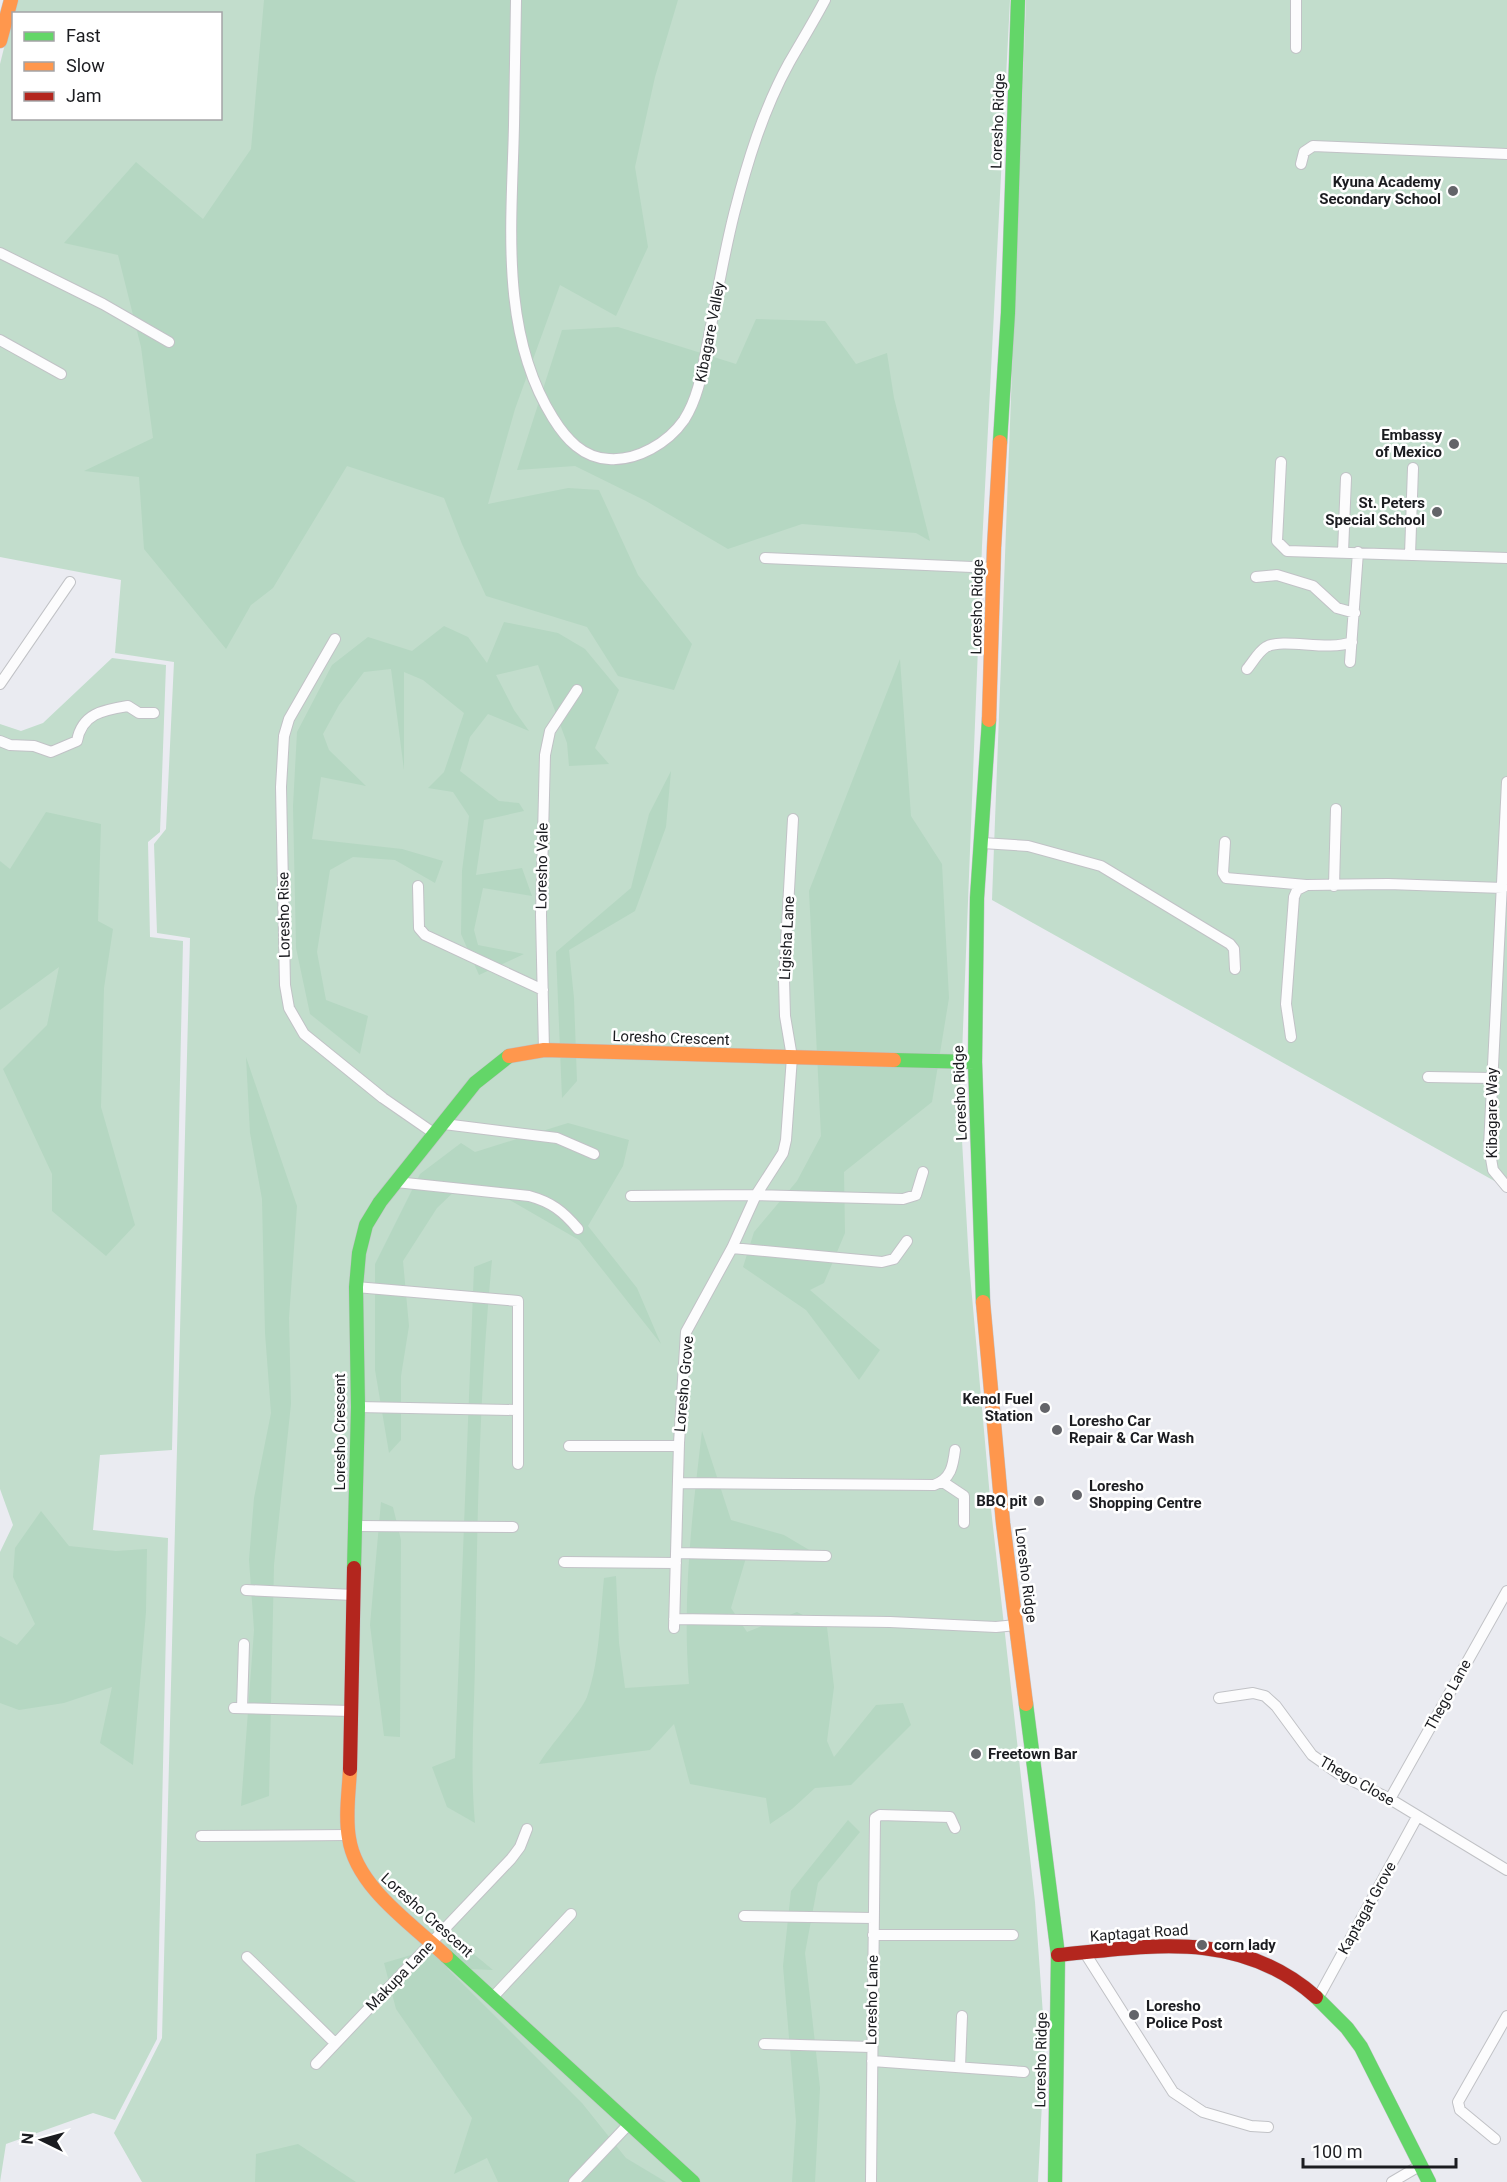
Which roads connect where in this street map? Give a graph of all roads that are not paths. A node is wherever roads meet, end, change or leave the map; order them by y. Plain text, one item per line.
1 (11, 0) edge
2 (516, 0) edge
3 (825, 0) edge
4 (1018, 0) edge
5 (1296, 0) edge
6 (0, 41) edge
7 (1296, 48) dead end
8 (1507, 154) edge
9 (1301, 164) dead end
10 (0, 253) edge
11 (0, 340) edge
12 (170, 342) dead end
13 (61, 374) dead end
14 (1281, 462) dead end
15 (1413, 468) dead end
16 (1346, 478) dead end
17 (1343, 552) junction
18 (1359, 552) junction
19 (1410, 555) junction
20 (765, 558) dead end
21 (1507, 558) edge
22 (995, 568) junction
23 (1256, 577) dead end
24 (70, 582) dead end
25 (1355, 613) junction
26 (335, 639) dead end
27 (1352, 642) junction
28 (1350, 662) dead end
29 (1247, 669) dead end
30 (0, 684) edge
31 (577, 690) dead end
32 (154, 713) dead end
33 (0, 741) edge
34 (1507, 782) edge
35 (1336, 809) dead end
36 (793, 819) dead end
37 (1224, 842) dead end
38 (982, 843) junction
39 (1306, 885) junction
40 (418, 886) dead end
41 (1334, 886) junction
42 (1503, 888) junction
43 (1235, 969) dead end
44 (543, 990) junction
45 (1291, 1037) dead end
46 (544, 1050) junction
47 (792, 1057) junction
48 (975, 1062) junction
49 (1428, 1077) dead end
50 (1491, 1078) junction
51 (439, 1129) junction
52 (594, 1154) dead end
53 (923, 1172) dead end
54 (396, 1182) junction
55 (1507, 1187) edge
56 (631, 1196) dead end
57 (756, 1196) junction
58 (578, 1229) dead end
59 (907, 1241) dead end
60 (732, 1248) junction
61 (356, 1287) junction
62 (358, 1407) junction
63 (516, 1410) junction
64 (569, 1446) dead end
65 (679, 1446) junction
66 (955, 1450) dead end
67 (518, 1464) dead end
68 (943, 1482) junction
69 (679, 1483) junction
70 (964, 1523) dead end
71 (356, 1526) junction
72 (513, 1527) dead end
73 (826, 1556) dead end
74 (676, 1558) junction
75 (564, 1562) dead end
76 (246, 1590) dead end
77 (1507, 1591) edge
78 (353, 1595) junction
79 (1016, 1625) junction
80 (244, 1644) dead end
81 (1219, 1698) dead end
82 (351, 1711) junction
83 (1390, 1799) junction
84 (1417, 1817) junction
85 (955, 1828) dead end
86 (527, 1829) dead end
87 (348, 1835) junction
88 (201, 1836) dead end
89 (1507, 1870) edge
90 (572, 1914) dead end
91 (744, 1916) dead end
92 (873, 1918) junction
93 (873, 1935) junction
94 (1013, 1935) dead end
95 (432, 1942) junction
96 (1084, 1953) junction
97 (1058, 1955) junction
98 (248, 1957) dead end
99 (493, 1997) junction
100 (1318, 1998) junction
101 (962, 2016) dead end
102 (1507, 2016) edge
103 (336, 2043) junction
104 (764, 2044) dead end
105 (871, 2047) junction
106 (872, 2061) junction
107 (316, 2064) dead end
108 (960, 2067) junction
109 (1024, 2072) dead end
110 (628, 2125) junction
111 (1268, 2127) dead end
112 (1495, 2139) dead end
113 (1421, 2165) junction
114 (574, 2182) edge
115 (693, 2182) edge
116 (871, 2182) edge
117 (1055, 2182) edge
118 (1392, 2182) edge
119 (1429, 2182) edge

1 - 6 main road
2 - 3 street, Kibagare Valley
4 - 22 main road, Loresho Ridge
5 - 7 street
8 - 9 street
10 - 12 street
11 - 13 street
14 - 17 street
15 - 19 street
16 - 17 street
17 - 18 street
18 - 19 street
18 - 25 street
19 - 21 street
20 - 22 street
22 - 38 main road, Loresho Ridge
23 - 25 street
24 - 30 street
25 - 27 street
26 - 51 street, Loresho Rise
27 - 28 street
27 - 29 street
31 - 44 street, Loresho Vale
32 - 33 street
34 - 42 street, Kibagare Way
35 - 41 street
36 - 47 street, Ligisha Lane
37 - 39 street
38 - 43 street
38 - 48 main road, Loresho Ridge
39 - 41 street
39 - 45 street
40 - 44 street
41 - 42 street
42 - 50 street, Kibagare Way
44 - 46 street, Loresho Vale
46 - 47 main road, Loresho Crescent
46 - 51 main road, Loresho Crescent
47 - 48 main road, Loresho Crescent
47 - 57 street, Loresho Grove
48 - 79 main road, Loresho Ridge
49 - 50 street
50 - 55 street, Kibagare Way
51 - 52 street
51 - 54 main road, Loresho Crescent
53 - 57 street
54 - 58 street
54 - 61 main road, Loresho Crescent
56 - 57 street
57 - 60 street, Loresho Grove
59 - 60 street
60 - 65 street, Loresho Grove
61 - 62 main road, Loresho Crescent
61 - 63 street
62 - 63 street
62 - 71 main road, Loresho Crescent
63 - 67 street
64 - 65 street
65 - 69 street, Loresho Grove
66 - 68 street
68 - 69 street
68 - 70 street
69 - 74 street, Loresho Grove
71 - 72 street
71 - 78 main road, Loresho Crescent
73 - 74 street
74 - 75 street
74 - 79 street, Loresho Grove
76 - 78 street
77 - 83 street, Thego Lane
78 - 82 main road, Loresho Crescent
79 - 97 main road, Loresho Ridge
80 - 82 street
81 - 83 street, Thego Close
82 - 87 main road, Loresho Crescent
83 - 84 street, Thego Close
84 - 89 street, Thego Close
84 - 100 street, Kaptagat Grove
85 - 92 street, Loresho Lane
86 - 95 street, Makupa Lane
87 - 88 street
87 - 95 main road, Loresho Crescent
90 - 99 street
91 - 92 street
92 - 93 street, Loresho Lane
93 - 94 street
93 - 105 street, Loresho Lane
95 - 99 main road, Loresho Crescent
95 - 103 street, Makupa Lane
96 - 97 main road, Kaptagat Road
96 - 100 main road, Kaptagat Road
96 - 111 street
97 - 117 main road, Loresho Ridge
98 - 103 street
99 - 110 main road, Loresho Crescent
100 - 113 main road, Kaptagat Road
101 - 108 street
102 - 112 street
103 - 107 street, Makupa Lane
104 - 105 street
105 - 106 street, Loresho Lane
106 - 108 street
106 - 116 street, Loresho Lane
108 - 109 street
110 - 114 street
110 - 115 main road, Loresho Crescent
113 - 118 street
113 - 119 main road, Kaptagat Road

